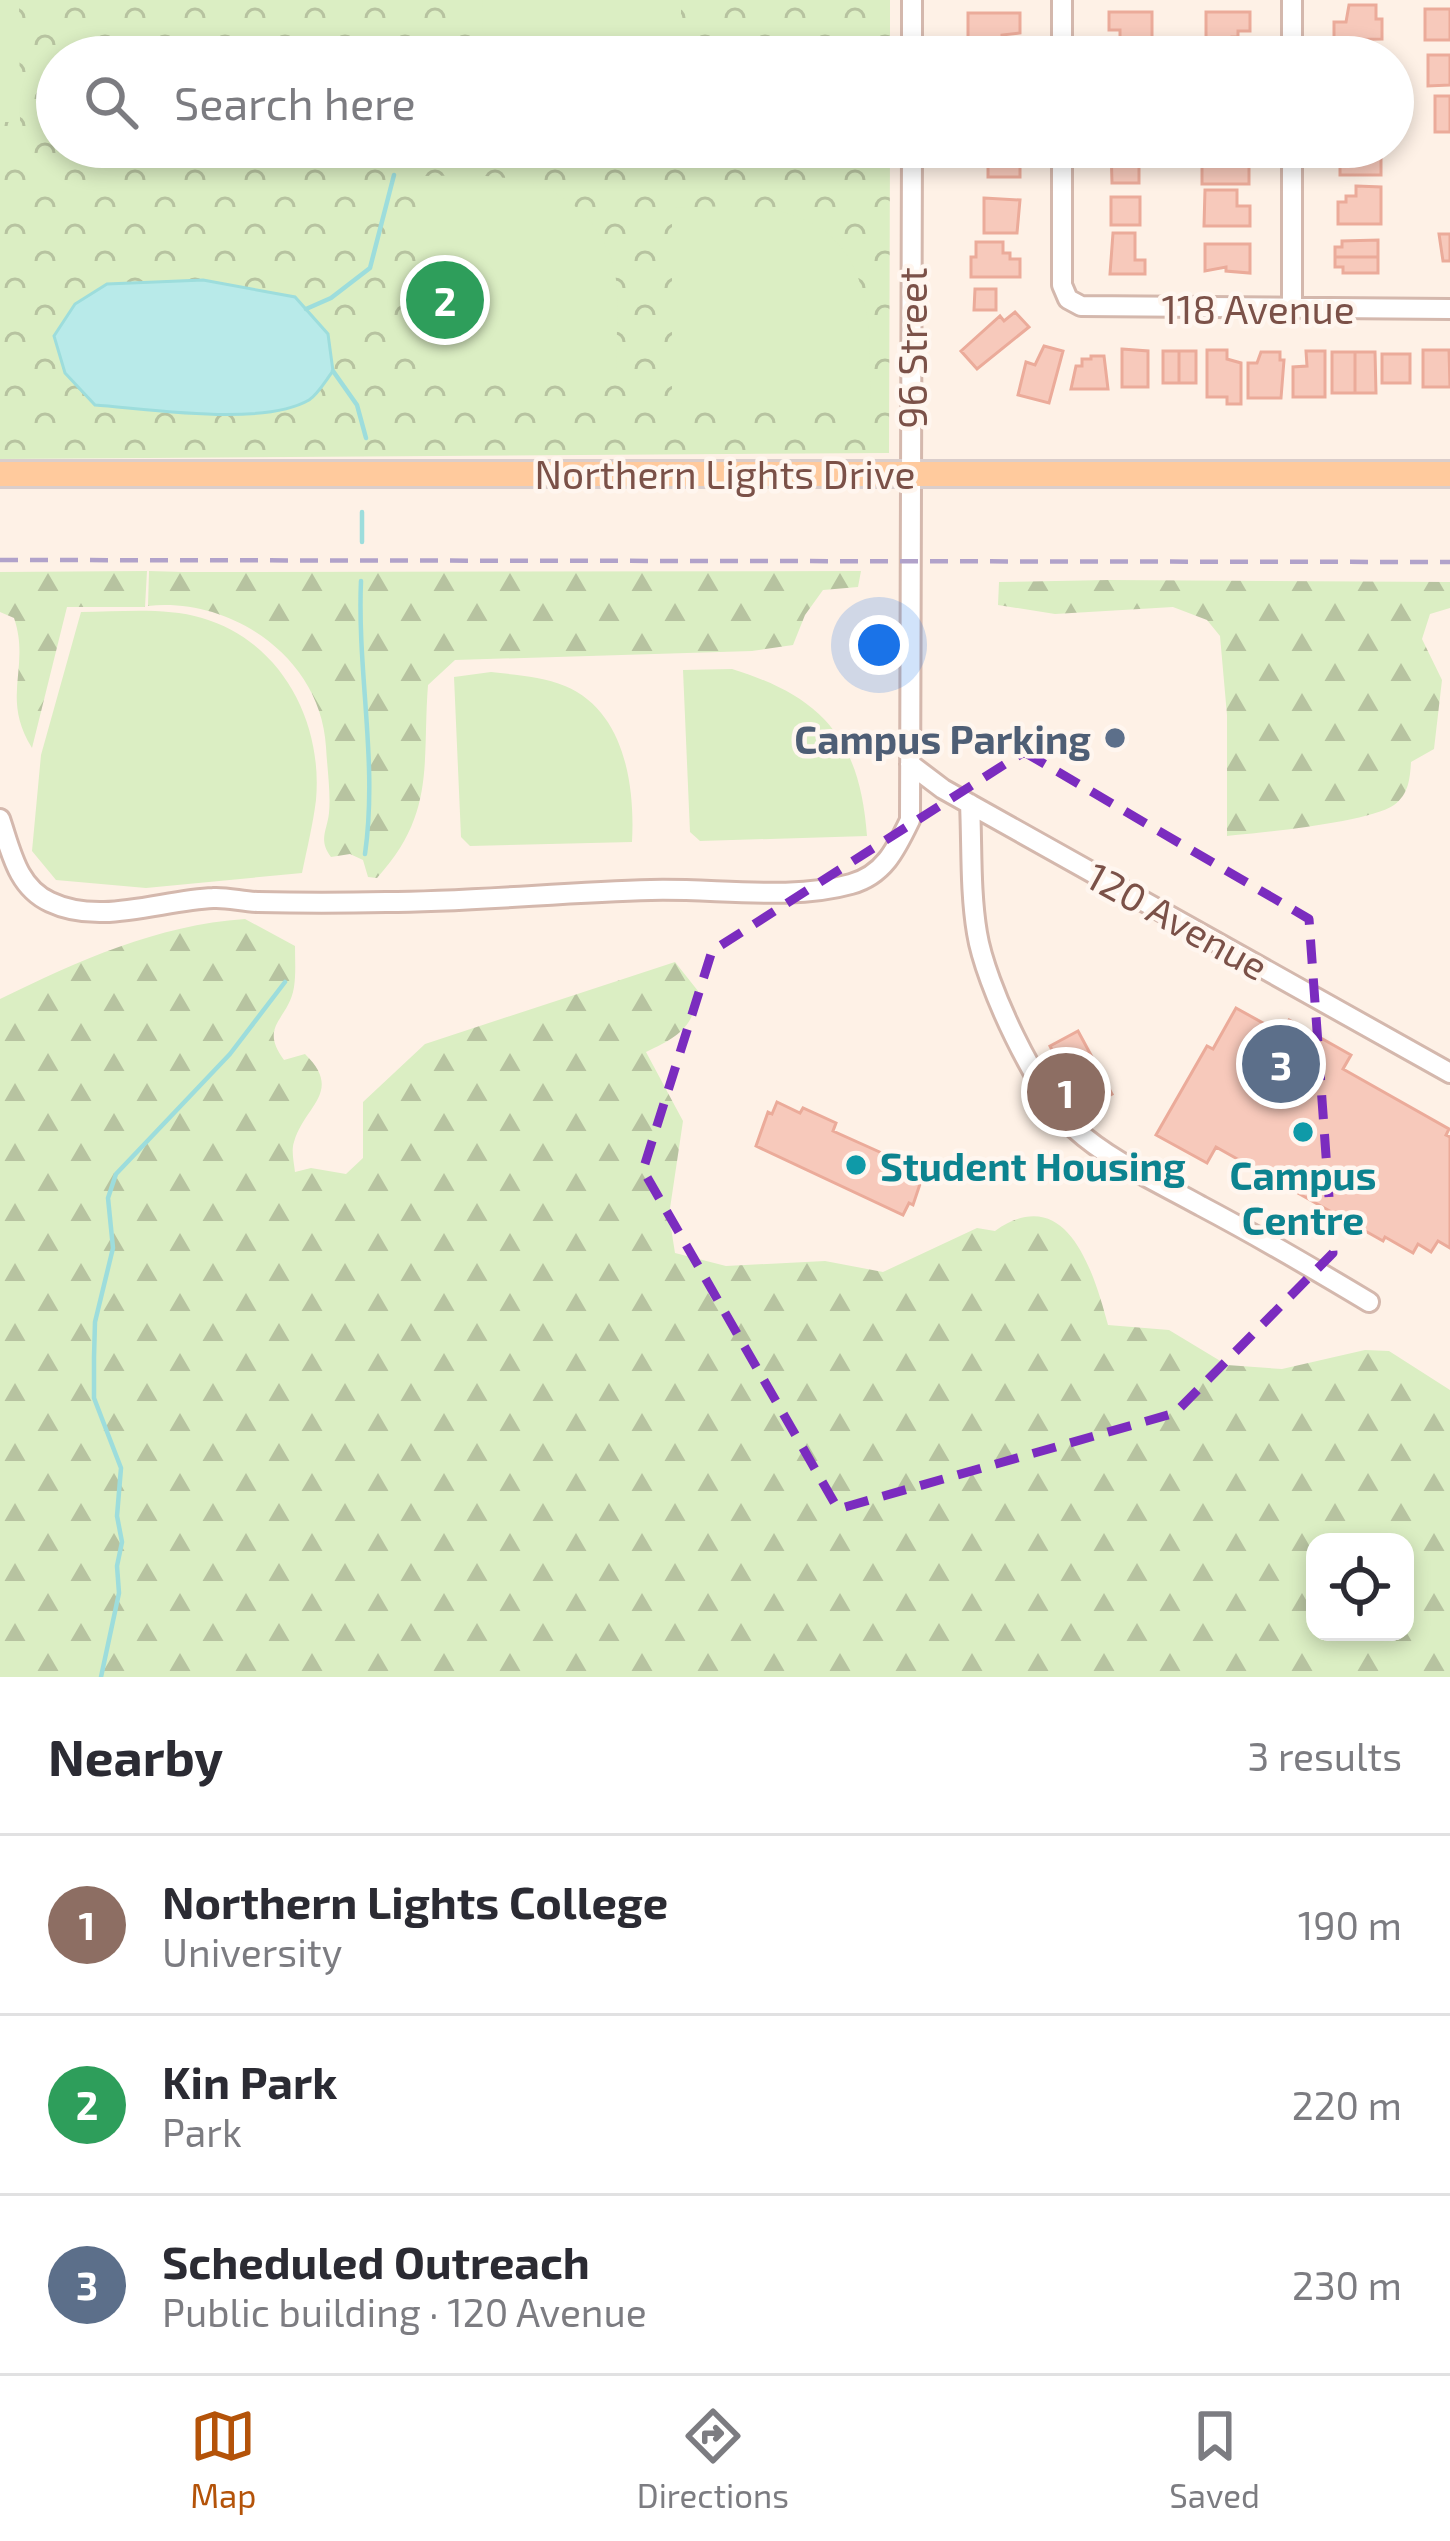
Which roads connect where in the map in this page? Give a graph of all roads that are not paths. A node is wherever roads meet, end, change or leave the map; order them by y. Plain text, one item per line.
1 (912, 0) edge
2 (1062, 0) edge
3 (1292, 0) edge
4 (912, 36) edge
5 (1062, 36) edge
6 (1292, 36) edge
7 (912, 168) edge
8 (1062, 168) edge
9 (1292, 168) edge
10 (1292, 308) junction
11 (1450, 309) edge
12 (1450, 473) edge
13 (0, 474) edge
14 (911, 474) junction
15 (910, 764) junction
16 (970, 804) junction
17 (0, 819) edge
18 (1445, 1063) edge
19 (1370, 1302) dead end

1 - 4 street
2 - 5 street
3 - 6 street
7 - 14 street, 96 Street
8 - 10 street, 118 Avenue
9 - 10 street
10 - 11 street, 118 Avenue
12 - 14 main road, Northern Lights Drive
13 - 14 main road, Northern Lights Drive
14 - 15 street, 96 Street
15 - 16 street, 120 Avenue
15 - 17 street, 96 Street
16 - 18 street, 120 Avenue
16 - 19 street

